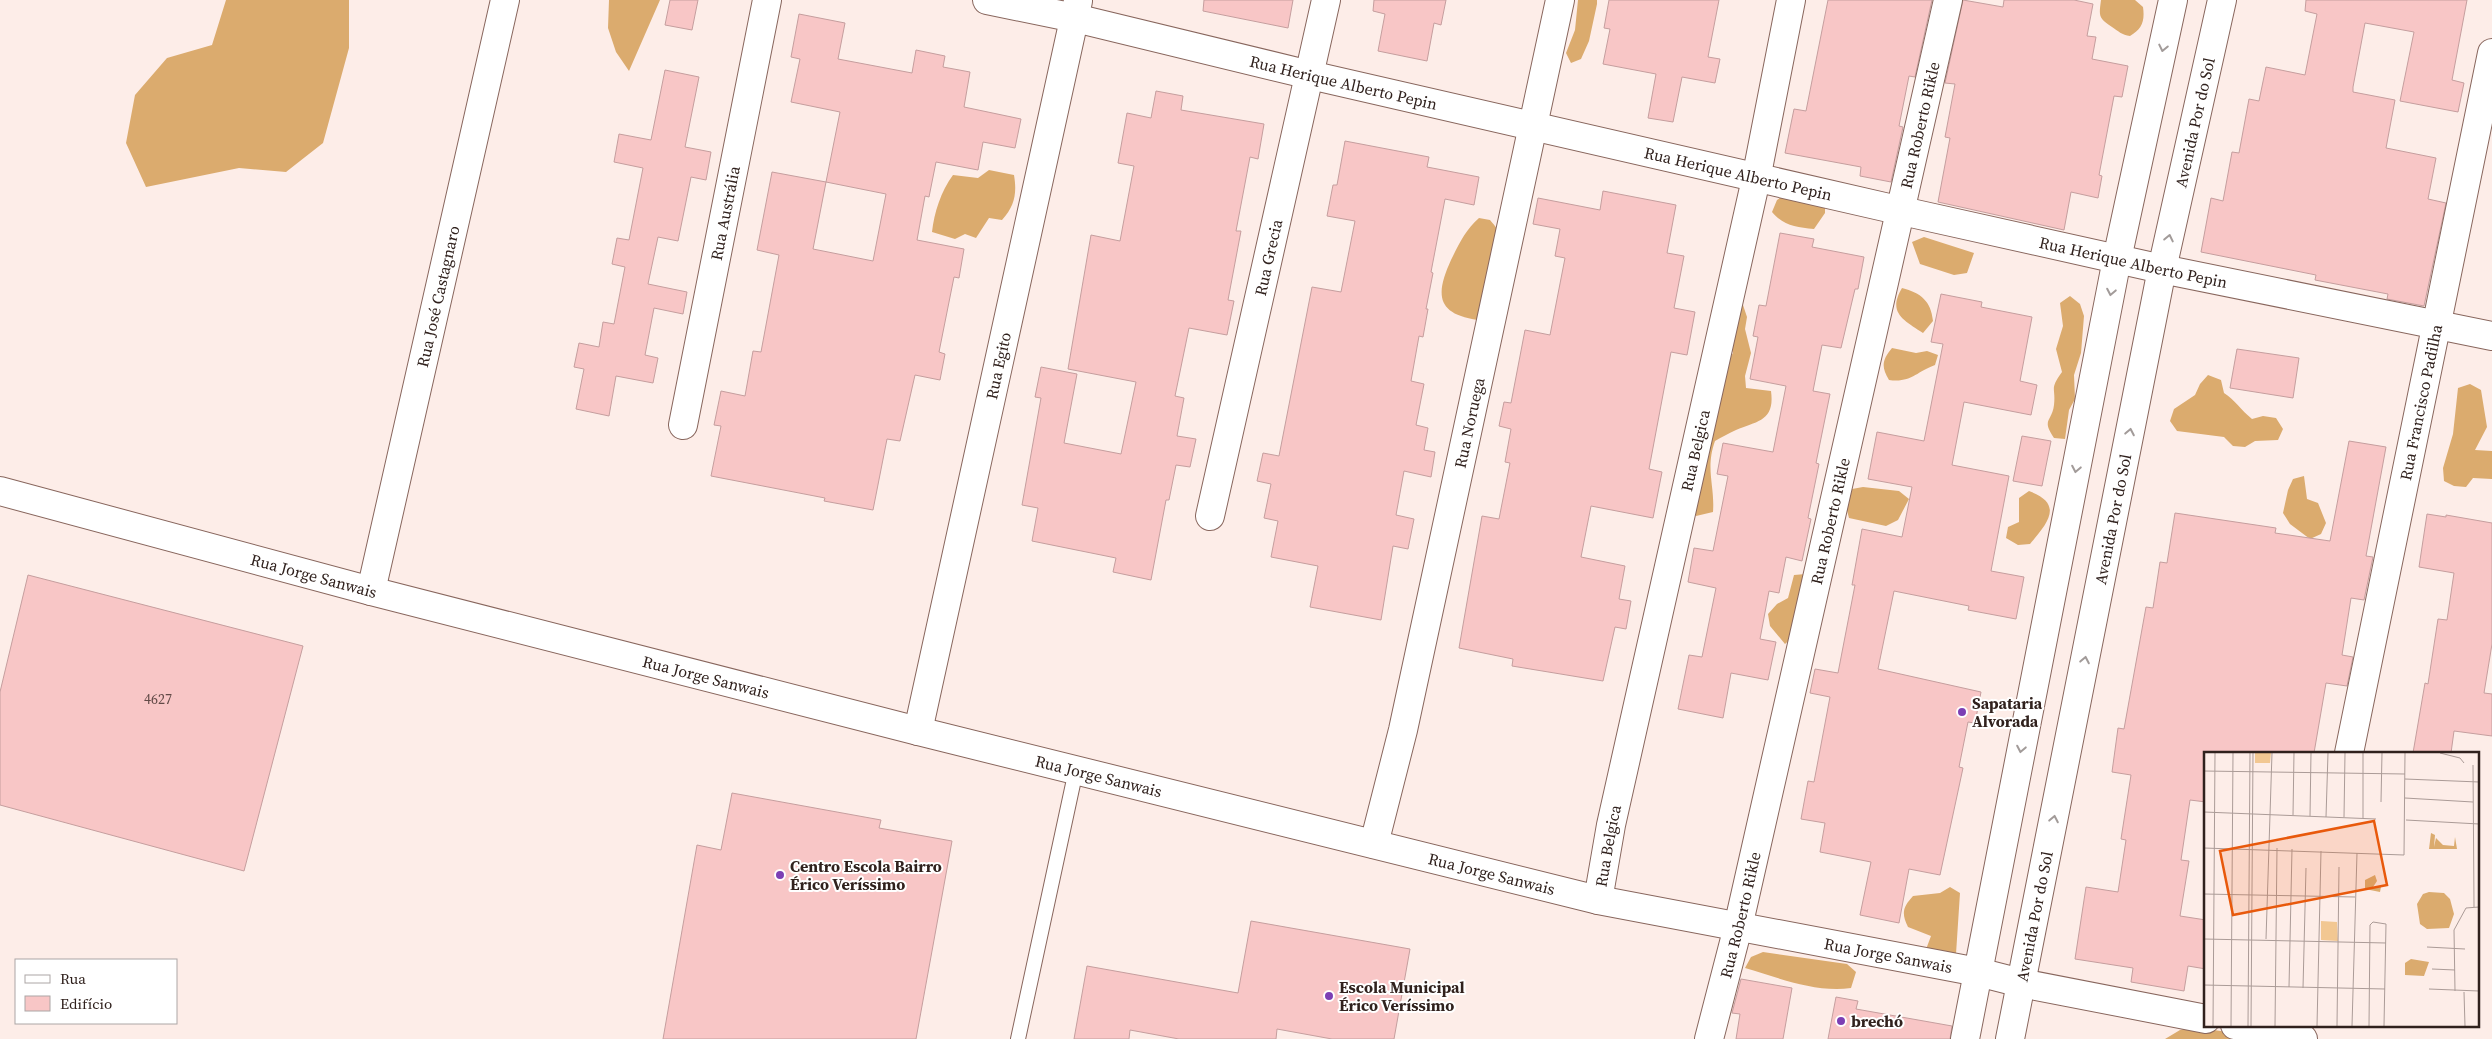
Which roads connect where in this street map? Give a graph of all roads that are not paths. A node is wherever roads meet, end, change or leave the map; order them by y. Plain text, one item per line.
1 (505, 0) edge
2 (767, 0) edge
3 (987, 0) edge
4 (1326, 0) edge
5 (1560, 0) edge
6 (1791, 0) edge
7 (1948, 0) edge
8 (2173, 0) edge
9 (2222, 0) edge
10 (1076, 9) edge
11 (2492, 53) edge
12 (1310, 75) junction
13 (1534, 126) junction
14 (1756, 178) junction
15 (1902, 211) junction
16 (2117, 259) junction
17 (2162, 269) junction
18 (2436, 324) junction
19 (2492, 336) edge
20 (683, 425) dead end
21 (0, 491) edge
22 (1210, 516) dead end
23 (371, 591) junction
24 (918, 732) junction
25 (2349, 752) edge
26 (1076, 770) junction
27 (1374, 844) junction
28 (1598, 900) junction
29 (1738, 927) junction
30 (1978, 972) junction
31 (2021, 983) junction
32 (2204, 1019) edge
33 (2241, 1026) edge
34 (2295, 1035) edge
35 (1018, 1039) edge
36 (1709, 1039) edge
37 (1965, 1039) edge
38 (2010, 1039) edge

1 - 23 street, Rua José Castagnaro
2 - 20 street, Rua Austrália
3 - 10 street, Rua Herique Alberto Pepin
4 - 12 street, Rua Grecia
5 - 13 street, Rua Noruega
6 - 14 street, Rua Belgica
7 - 15 street, Rua Roberto Rikle
8 -> 16 street
17 -> 9 street, Avenida Por do Sol
10 - 12 street, Rua Herique Alberto Pepin
10 - 24 street, Rua Egito
11 - 18 street, Rua Francisco Padilha
12 - 13 street, Rua Herique Alberto Pepin
12 - 22 street, Rua Grecia
13 - 14 street, Rua Herique Alberto Pepin
13 - 27 street, Rua Noruega
14 - 15 street, Rua Herique Alberto Pepin
14 - 28 street, Rua Belgica
15 - 16 street, Rua Herique Alberto Pepin
15 - 29 street, Rua Roberto Rikle
16 - 17 street, Rua Herique Alberto Pepin
16 -> 30 street
17 - 18 street, Rua Herique Alberto Pepin
31 -> 17 street, Avenida Por do Sol
18 - 19 street, Rua Herique Alberto Pepin
18 - 25 street, Rua Francisco Padilha
21 - 23 street, Rua Jorge Sanwais
23 - 24 street, Rua Jorge Sanwais
24 - 26 street, Rua Jorge Sanwais
26 - 27 street, Rua Jorge Sanwais
26 - 35 lane
27 - 28 street, Rua Jorge Sanwais
28 - 29 street, Rua Jorge Sanwais
29 - 30 street, Rua Jorge Sanwais
29 - 36 street, Rua Roberto Rikle
30 - 31 street, Rua Jorge Sanwais
30 - 37 street
31 - 32 street, Rua Jorge Sanwais
31 - 38 street, Avenida Por do Sol
33 - 34 street

